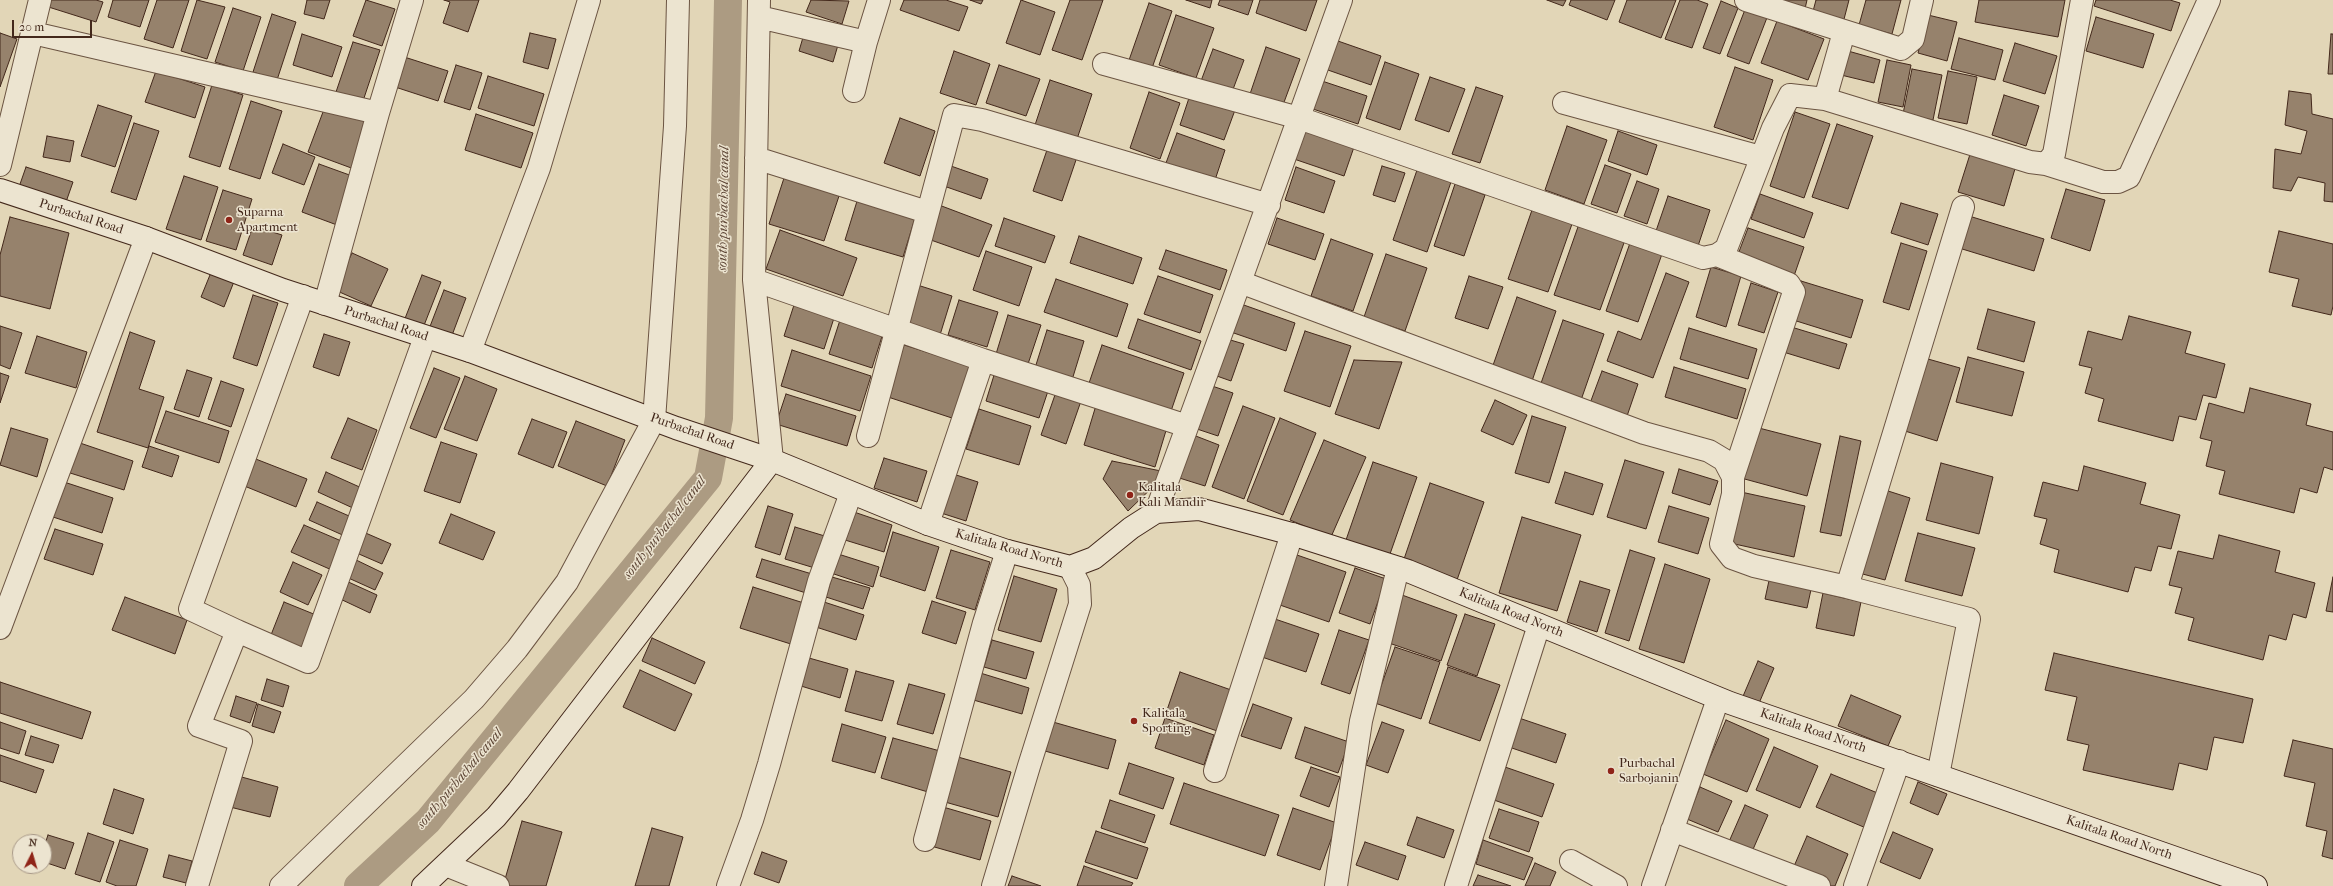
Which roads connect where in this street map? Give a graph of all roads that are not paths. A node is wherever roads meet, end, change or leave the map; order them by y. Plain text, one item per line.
1 (40, 0) edge
2 (412, 0) edge
3 (589, 0) edge
4 (678, 0) edge
5 (879, 0) edge
6 (1341, 0) edge
7 (1746, 0) edge
8 (1922, 0) edge
9 (2082, 0) edge
10 (2209, 0) edge
11 (759, 8) edge
12 (1844, 32) junction
13 (33, 33) junction
14 (866, 42) junction
15 (1104, 64) dead end
16 (854, 91) dead end
17 (1825, 99) junction
18 (1564, 103) dead end
19 (378, 113) junction
20 (1299, 118) junction
21 (1761, 157) junction
22 (756, 158) junction
23 (2046, 164) junction
24 (0, 165) edge
25 (0, 190) edge
26 (1269, 204) junction
27 (1963, 207) dead end
28 (927, 212) junction
29 (146, 238) junction
30 (1717, 255) junction
31 (754, 280) junction
32 (1240, 282) junction
33 (302, 296) junction
34 (325, 304) junction
35 (896, 329) junction
36 (425, 336) junction
37 (470, 351) junction
38 (983, 360) junction
39 (654, 420) junction
40 (1187, 426) junction
41 (868, 436) dead end
42 (772, 460) junction
43 (1733, 477) junction
44 (851, 493) junction
45 (1156, 512) junction
46 (928, 524) junction
47 (1292, 534) junction
48 (1007, 551) junction
49 (1070, 567) junction
50 (1398, 568) junction
51 (1847, 587) junction
52 (1539, 625) junction
53 (0, 628) edge
54 (236, 631) junction
55 (1718, 699) junction
56 (1898, 760) junction
57 (1215, 771) dead end
58 (1938, 775) junction
59 (1672, 830) junction
60 (925, 840) dead end
61 (1572, 862) dead end
62 (446, 866) junction
63 (197, 886) edge
64 (281, 886) edge
65 (424, 886) edge
66 (498, 886) edge
67 (728, 886) edge
68 (993, 886) edge
69 (1336, 886) edge
70 (1456, 886) edge
71 (1616, 886) edge
72 (1653, 886) edge
73 (1819, 886) edge
74 (1855, 886) edge
75 (2256, 886) edge

1 - 13 street
2 - 19 street
3 - 37 street
4 - 39 street
5 - 14 street
6 - 20 street
7 - 12 street
8 - 12 street
9 - 23 street
10 - 23 street
11 - 14 street
11 - 22 street
12 - 17 street
13 - 19 street
13 - 24 street
14 - 16 street
15 - 20 street
17 - 21 street
17 - 23 street
18 - 21 street
19 - 34 street
20 - 26 street
20 - 30 street
21 - 30 street
22 - 28 street
22 - 31 street
25 - 29 street, Purbachal Road
26 - 28 street
26 - 32 street
27 - 51 street
28 - 35 street
29 - 33 street, Purbachal Road
29 - 53 street
30 - 43 street
31 - 35 street
31 - 42 street
32 - 40 street
32 - 43 street
33 - 34 street, Purbachal Road
33 - 54 street
34 - 36 street, Purbachal Road
35 - 38 street
35 - 41 street
36 - 37 street, Purbachal Road
36 - 54 street
37 - 39 street, Purbachal Road
38 - 40 street
38 - 46 street
39 - 42 street, Purbachal Road
39 - 64 street
40 - 45 street
42 - 44 street, Kalitala Road North
42 - 62 street
43 - 51 street
44 - 46 street, Kalitala Road North
44 - 67 street
45 - 47 street, Kalitala Road North
45 - 49 street, Kalitala Road North
46 - 48 street, Kalitala Road North
47 - 50 street, Kalitala Road North
47 - 57 street
48 - 49 street, Kalitala Road North
48 - 60 street
49 - 68 street
50 - 52 street, Kalitala Road North
50 - 69 street
51 - 58 street
52 - 55 street, Kalitala Road North
52 - 70 street
54 - 63 street
55 - 56 street, Kalitala Road North
55 - 59 street
56 - 58 street, Kalitala Road North
56 - 74 street
58 - 75 street, Kalitala Road North
59 - 72 street
59 - 73 street
61 - 71 street
62 - 65 street
62 - 66 street

